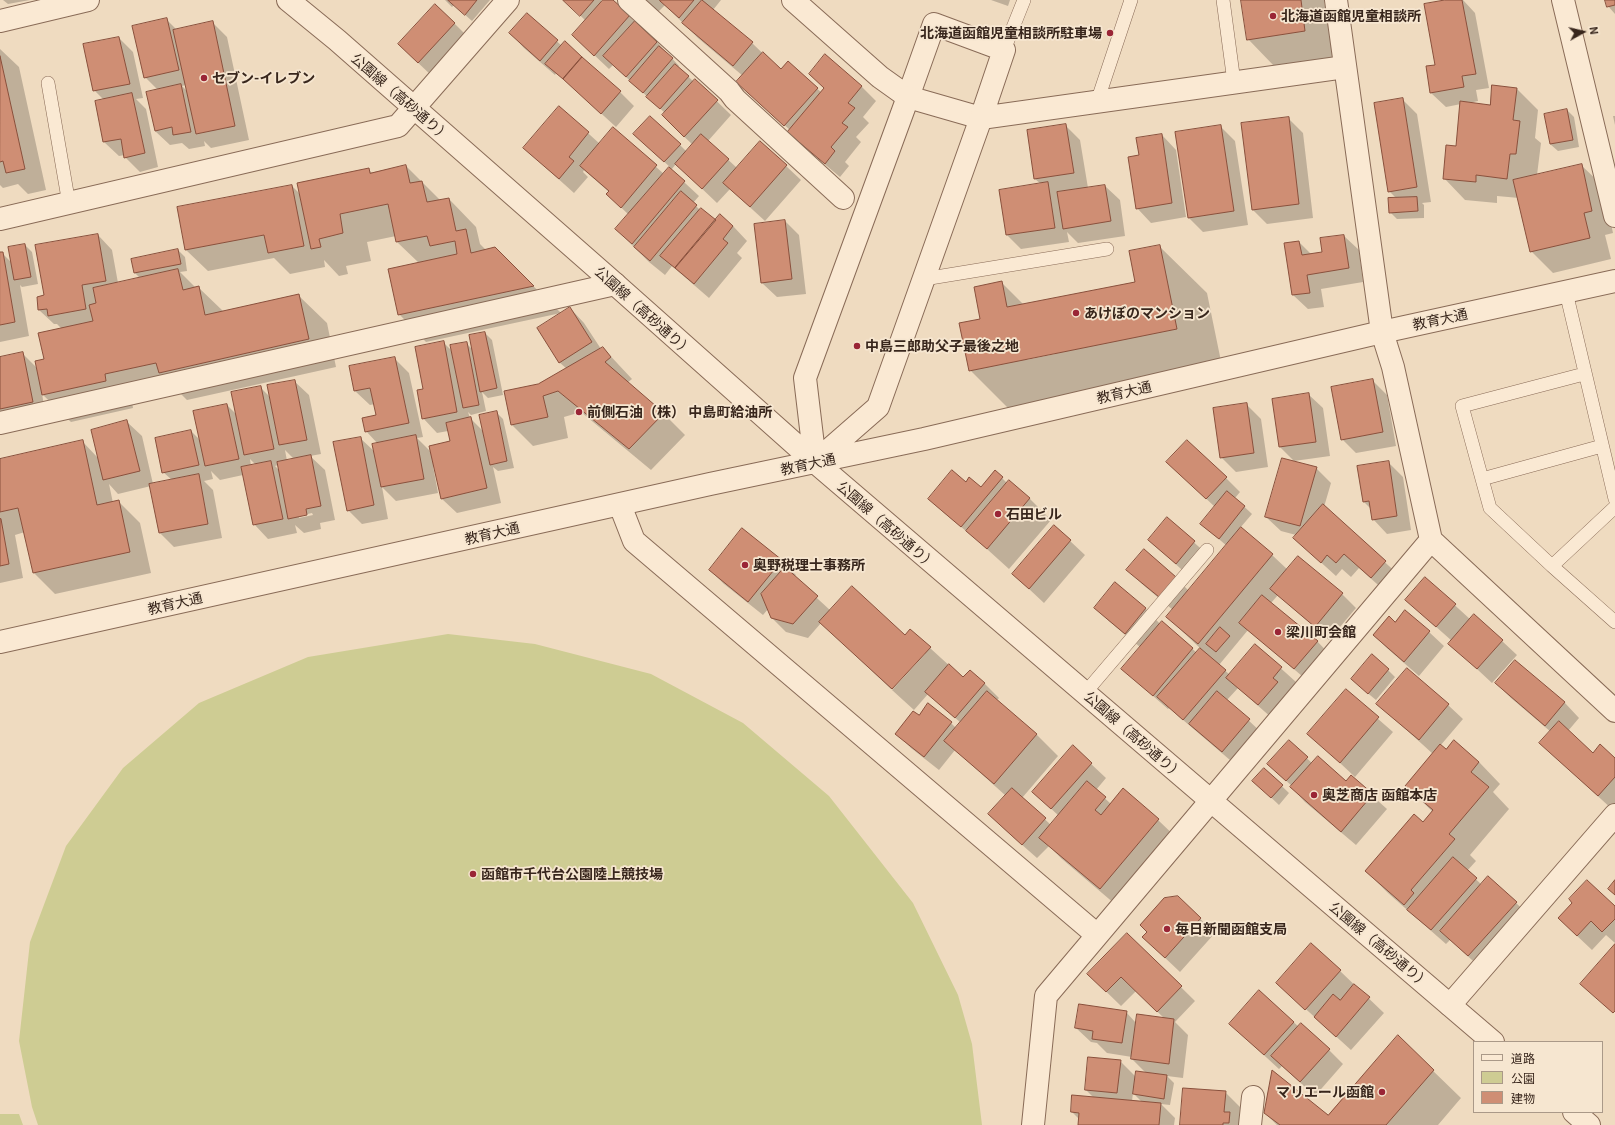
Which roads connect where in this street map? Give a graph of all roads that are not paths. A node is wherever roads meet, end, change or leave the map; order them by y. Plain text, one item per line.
1 (88, 0) edge
2 (288, 0) edge
3 (508, 0) edge
4 (629, 0) edge
5 (793, 0) edge
6 (1024, 0) edge
7 (1131, 0) edge
8 (1223, 0) edge
9 (1336, 0) edge
10 (1563, 0) edge
11 (0, 21) edge
12 (1004, 50) junction
13 (1345, 67) junction
14 (1234, 82) junction
15 (48, 83) dead end
16 (908, 97) junction
17 (1097, 102) junction
18 (414, 108) junction
19 (981, 118) junction
20 (843, 198) dead end
21 (69, 204) junction
22 (1615, 216) edge
23 (0, 219) edge
24 (1107, 249) dead end
25 (924, 279) junction
26 (1615, 281) edge
27 (615, 284) junction
28 (1566, 292) junction
29 (1382, 332) junction
30 (1584, 374) junction
31 (0, 423) edge
32 (1602, 446) junction
33 (814, 462) junction
34 (1482, 479) junction
35 (1615, 499) edge
36 (620, 505) junction
37 (1615, 507) edge
38 (1431, 540) junction
39 (1207, 550) dead end
40 (1552, 566) junction
41 (1615, 622) edge
42 (0, 642) edge
43 (1085, 693) junction
44 (1614, 710) edge
45 (1211, 801) junction
46 (1615, 816) edge
47 (1097, 934) junction
48 (1450, 1005) junction
49 (1492, 1041) edge
50 (1253, 1097) dead end
51 (1575, 1113) edge
52 (1033, 1125) edge
53 (1250, 1125) edge
54 (1589, 1125) edge

1 - 11 street
2 - 18 street, 公園線（高砂通り）
3 - 18 street
4 - 20 street
5 - 16 street
6 - 12 lane
7 - 17 lane
8 - 14 lane
9 - 13 street
10 - 22 street
12 - 16 street
12 - 19 street
13 - 14 street
13 - 29 street
14 - 17 street
15 - 21 lane
16 - 19 street
16 - 33 street
17 - 19 street
18 - 21 street
18 - 27 street, 公園線（高砂通り）
19 - 25 street
21 - 23 street
24 - 25 lane
25 - 33 street
26 - 28 street, 教育大通
27 - 31 street
27 - 33 street, 公園線（高砂通り）
28 - 29 street, 教育大通
28 - 30 lane
29 - 33 street, 教育大通
29 - 38 street
30 - 32 lane
30 - 34 lane
32 - 34 lane
32 - 35 lane
33 - 36 street, 教育大通
33 - 43 street, 公園線（高砂通り）
34 - 40 lane
36 - 42 street, 教育大通
36 - 47 street
37 - 40 lane
38 - 44 street
38 - 45 street
39 - 43 lane
40 - 41 lane
43 - 45 street, 公園線（高砂通り）
45 - 47 street
45 - 48 street, 公園線（高砂通り）
46 - 48 street
47 - 52 street
48 - 49 street, 公園線（高砂通り）
50 - 53 street
51 - 54 street

